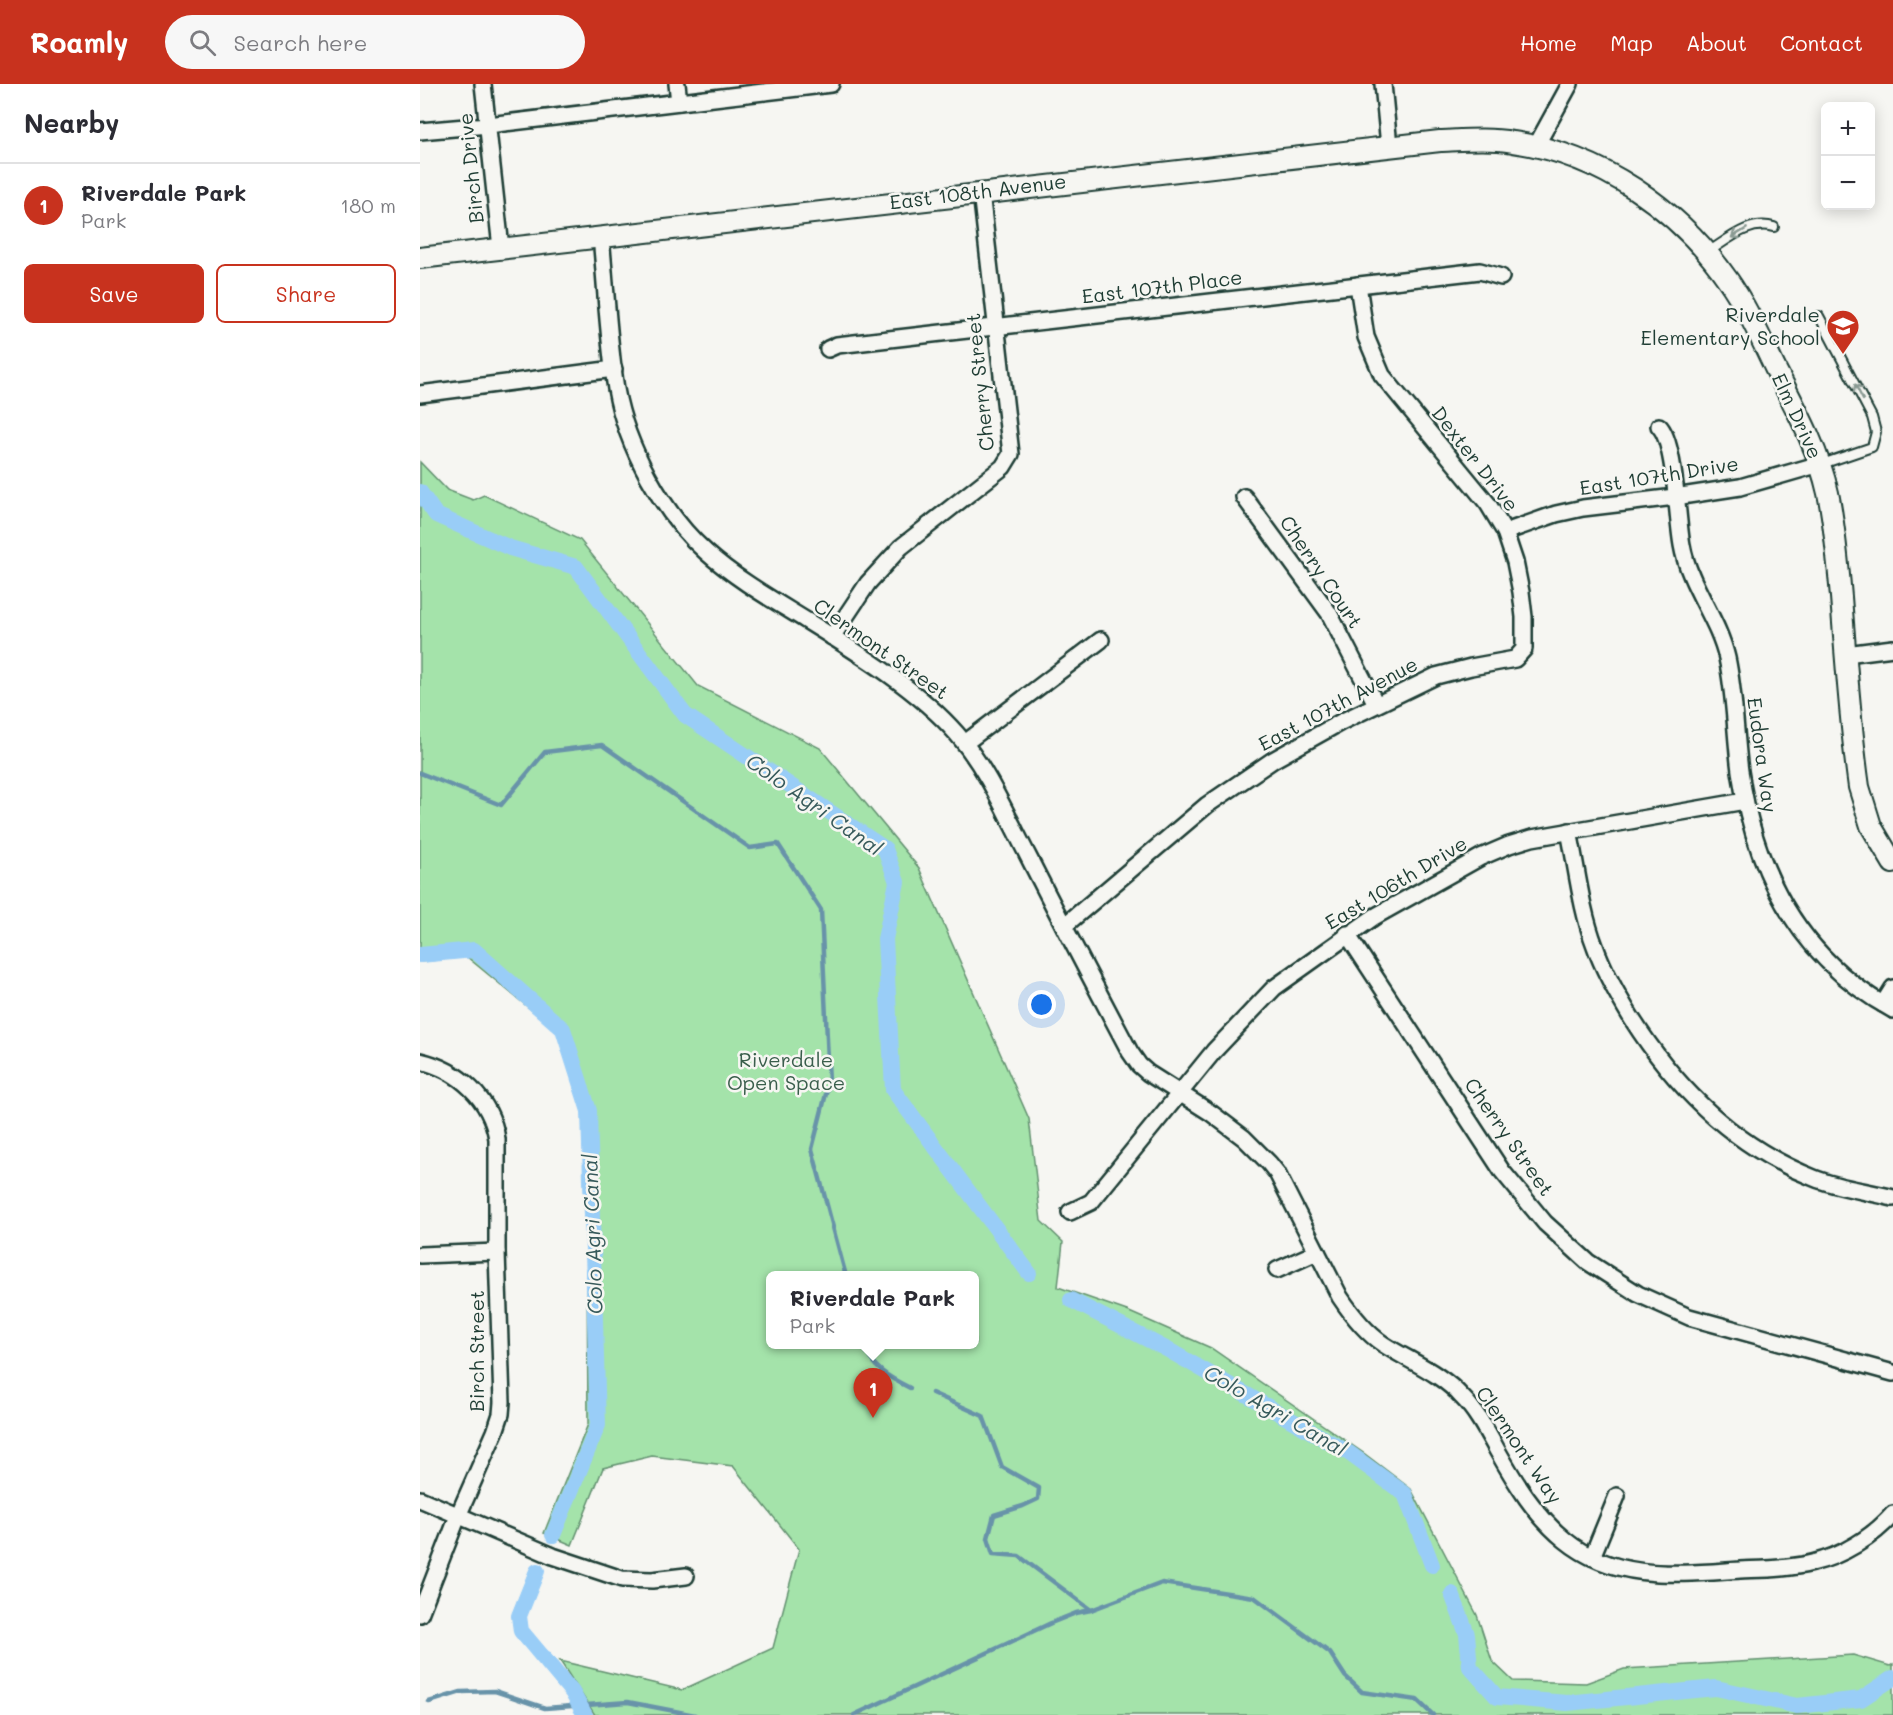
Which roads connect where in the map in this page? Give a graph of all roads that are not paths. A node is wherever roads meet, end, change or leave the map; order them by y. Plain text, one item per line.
1 (483, 84) edge
2 (676, 84) edge
3 (831, 84) edge
4 (1383, 84) edge
5 (1570, 84) edge
6 (679, 102) junction
7 (488, 125) junction
8 (420, 131) edge
9 (1389, 146) junction
10 (1536, 146) junction
11 (981, 192) junction
12 (1774, 227) dead end
13 (601, 237) junction
14 (501, 248) junction
15 (1707, 252) junction
16 (420, 258) edge
17 (1501, 277) dead end
18 (1359, 285) junction
19 (1820, 316) dead end
20 (996, 327) junction
21 (828, 349) dead end
22 (614, 369) junction
23 (420, 394) edge
24 (1659, 426) dead end
25 (1820, 464) junction
26 (1244, 497) dead end
27 (1675, 497) junction
28 (1505, 532) junction
29 (832, 637) junction
30 (1101, 640) dead end
31 (1893, 648) edge
32 (1846, 654) junction
33 (1506, 661) joint
34 (1376, 704) junction
35 (965, 743) junction
36 (1745, 801) junction
37 (1569, 831) junction
38 (1893, 863) edge
39 (1064, 926) junction
40 (1347, 934) junction
41 (1893, 988) edge
42 (1888, 1007) edge
43 (420, 1061) edge
44 (1180, 1092) junction
45 (1893, 1198) edge
46 (1070, 1212) dead end
47 (496, 1252) junction
48 (1317, 1252) junction
49 (420, 1255) edge
50 (1277, 1270) dead end
51 (1893, 1373) edge
52 (1617, 1496) dead end
53 (420, 1499) edge
54 (1893, 1514) edge
55 (458, 1516) junction
56 (1592, 1557) junction
57 (686, 1576) dead end
58 (420, 1614) edge

1 - 7 street, Birch Drive
2 - 6 street
3 - 6 street
4 - 9 street
5 - 10 street
6 - 7 street
7 - 8 street
7 - 14 street, Birch Drive
9 - 10 street, East 108th Avenue
9 - 11 street, East 108th Avenue
10 - 15 street, Elm Drive
11 - 13 street, East 108th Avenue
11 - 20 street, Cherry Street
12 -> 15 lane
13 - 14 street, East 108th Avenue
13 - 22 street, Clermont Street
14 - 16 street, East 108th Avenue
15 - 25 street, Elm Drive
17 - 18 street, East 107th Place
18 - 20 street, East 107th Place
18 - 28 street, Dexter Drive
25 -> 19 lane
20 - 21 street, East 107th Place
20 - 29 street, Cherry Street
22 - 23 street
22 - 29 street, Clermont Street
24 - 27 street, Eudora Way
25 - 27 street, East 107th Drive
25 - 32 street, Elm Drive
26 - 34 street, Cherry Court
27 - 28 street, East 107th Drive
27 - 36 street, Eudora Way
28 - 33 street, Dexter Drive
29 - 35 street, Clermont Street
30 - 35 street
31 - 32 street
32 - 38 street, Elm Drive
33 - 34 street, East 107th Avenue
34 - 39 street, East 107th Avenue
35 - 39 street, Clermont Street
36 - 37 street, East 106th Drive
36 - 42 street, Eudora Way
37 - 40 street, East 106th Drive
37 - 45 street
39 - 44 street, Clermont Street
40 - 44 street, East 106th Drive
40 - 51 street, Cherry Street
41 - 42 street
43 - 47 street, Birch Street
44 - 46 street, East 106th Drive
44 - 48 street, Clermont Way
47 - 49 street
47 - 55 street, Birch Street
48 - 50 street
48 - 56 street, Clermont Way
52 - 56 street
53 - 55 street
54 - 56 street, Clermont Way
55 - 57 street
55 - 58 street, Birch Street

